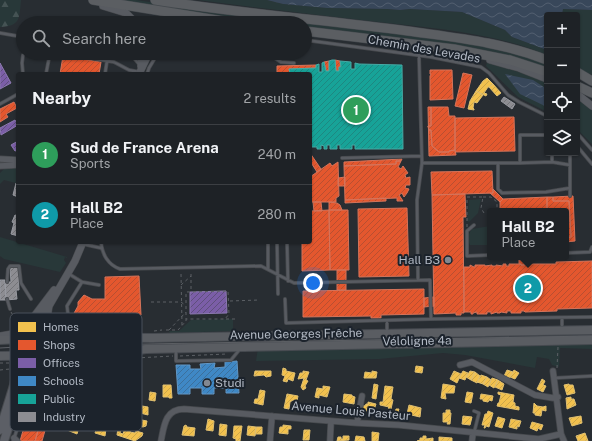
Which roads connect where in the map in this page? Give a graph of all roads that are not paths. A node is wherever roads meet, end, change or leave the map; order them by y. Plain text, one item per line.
1 (93, 0) edge
2 (155, 0) edge
3 (129, 16) edge
4 (192, 16) edge
5 (281, 16) edge
6 (312, 19) edge
7 (312, 32) edge
8 (0, 33) edge
9 (16, 36) edge
10 (312, 41) edge
11 (476, 53) junction
12 (419, 56) junction
13 (544, 59) edge
14 (22, 60) edge
15 (49, 60) edge
16 (101, 60) edge
17 (134, 60) edge
18 (141, 60) edge
19 (146, 60) edge
20 (154, 60) edge
21 (278, 60) edge
22 (107, 61) junction
23 (294, 63) dead end
24 (140, 71) edge
25 (544, 71) edge
26 (23, 72) edge
27 (46, 72) edge
28 (105, 72) edge
29 (148, 72) edge
30 (580, 74) edge
31 (544, 78) edge
32 (592, 81) edge
33 (580, 88) edge
34 (592, 94) edge
35 (16, 95) edge
36 (580, 96) edge
37 (0, 104) edge
38 (592, 106) edge
39 (544, 114) edge
40 (544, 135) edge
41 (580, 136) edge
42 (580, 150) edge
43 (592, 150) edge
44 (421, 156) junction
45 (552, 156) edge
46 (570, 156) edge
47 (342, 158) dead end
48 (0, 159) edge
49 (16, 160) edge
50 (552, 162) junction
51 (422, 163) junction
52 (498, 163) junction
53 (520, 163) junction
54 (592, 164) edge
55 (16, 165) edge
56 (570, 165) junction
57 (0, 166) edge
58 (570, 188) junction
59 (570, 196) dead end
60 (474, 226) dead end
61 (83, 244) edge
62 (85, 244) edge
63 (101, 244) edge
64 (268, 244) edge
65 (277, 244) edge
66 (287, 244) edge
67 (592, 247) edge
68 (101, 248) junction
69 (569, 253) edge
70 (487, 255) edge
71 (268, 270) junction
72 (278, 275) junction
73 (67, 276) junction
74 (418, 280) junction
75 (288, 281) junction
76 (7, 282) dead end
77 (82, 282) junction
78 (99, 285) dead end
79 (278, 294) dead end
80 (7, 299) dead end
81 (31, 299) dead end
82 (285, 299) dead end
83 (10, 309) road end
84 (36, 313) edge
85 (42, 313) edge
86 (68, 313) edge
87 (592, 317) edge
88 (562, 318) junction
89 (430, 319) junction
90 (387, 321) junction
91 (562, 325) dead end
92 (592, 330) edge
93 (10, 334) edge
94 (387, 334) junction
95 (0, 336) edge
96 (142, 338) edge
97 (10, 339) edge
98 (0, 340) edge
99 (592, 340) edge
100 (243, 347) junction
101 (142, 351) edge
102 (176, 352) junction
103 (0, 356) edge
104 (10, 357) edge
105 (460, 365) dead end
106 (553, 371) road end
107 (592, 376) edge
108 (554, 378) junction
109 (10, 396) edge
110 (362, 396) dead end
111 (558, 398) junction
112 (7, 407) junction
113 (474, 411) dead end
114 (272, 416) junction
115 (0, 421) edge
116 (331, 421) junction
117 (357, 423) junction
118 (10, 428) edge
119 (474, 433) junction
120 (561, 434) junction
121 (7, 438) edge
122 (161, 441) edge
123 (270, 441) edge
124 (330, 441) edge
125 (472, 441) edge
126 (564, 441) edge

1 - 3 street
1 - 4 highway
2 - 5 highway
6 - 13 highway
7 - 11 highway
8 - 9 lane
10 - 12 lane, Chemin des Levades
11 - 25 highway
11 - 31 street
12 - 39 lane, Chemin des Levades
12 - 44 lane
14 - 26 lane
15 - 27 lane
16 - 22 lane
17 - 24 lane
18 - 24 street
19 - 24 street
20 - 29 lane
21 - 23 lane
22 - 24 lane
22 - 28 lane
30 - 32 highway
33 - 34 highway
35 - 37 lane
36 - 38 street
40 - 53 lane
41 - 43 lane
42 - 54 lane
44 - 47 lane
44 - 51 lane
45 - 50 lane
46 - 56 lane
48 - 49 street
48 - 57 street
50 - 53 lane
50 - 56 lane
51 - 52 lane
51 - 74 lane
52 - 53 lane
52 - 58 lane
55 - 57 street
56 - 58 lane
58 - 59 lane
60 - 70 lane
61 - 73 street
62 - 68 lane
63 - 68 lane
64 - 71 lane
65 - 72 lane
66 - 75 lane
67 - 69 lane
68 - 71 lane
71 - 72 lane
72 - 75 lane
72 - 79 lane
73 - 77 lane
73 - 84 street
73 - 85 street
74 - 75 lane
74 - 89 lane
76 - 81 lane
77 - 78 lane
77 - 86 lane
80 - 83 lane
82 - 90 lane
87 - 88 lane
88 - 89 lane
88 - 91 lane
89 - 90 lane
90 - 94 lane
92 - 94 main road, Avenue Georges Frêche
93 - 95 street
94 - 96 main road, Avenue Georges Frêche
97 - 98 main road, Avenue Georges Frêche
99 - 100 main road, Avenue Georges Frêche
100 - 102 main road, Avenue Georges Frêche
100 - 102 lane
101 - 102 main road, Avenue Georges Frêche
103 - 104 main road, Avenue Georges Frêche
105 - 111 street
106 - 108 street
107 - 108 lane
108 - 111 street
109 - 112 main road
110 - 117 street
111 - 120 street
112 - 115 lane
112 - 121 main road
113 - 119 lane
114 - 116 street, Avenue Louis Pasteur
114 - 122 street, Avenue Louis Pasteur
114 - 123 street
116 - 117 street, Avenue Louis Pasteur
116 - 124 street
117 - 119 street, Avenue Louis Pasteur
118 - 121 main road
119 - 120 street, Avenue Louis Pasteur
119 - 125 street
120 - 126 street

